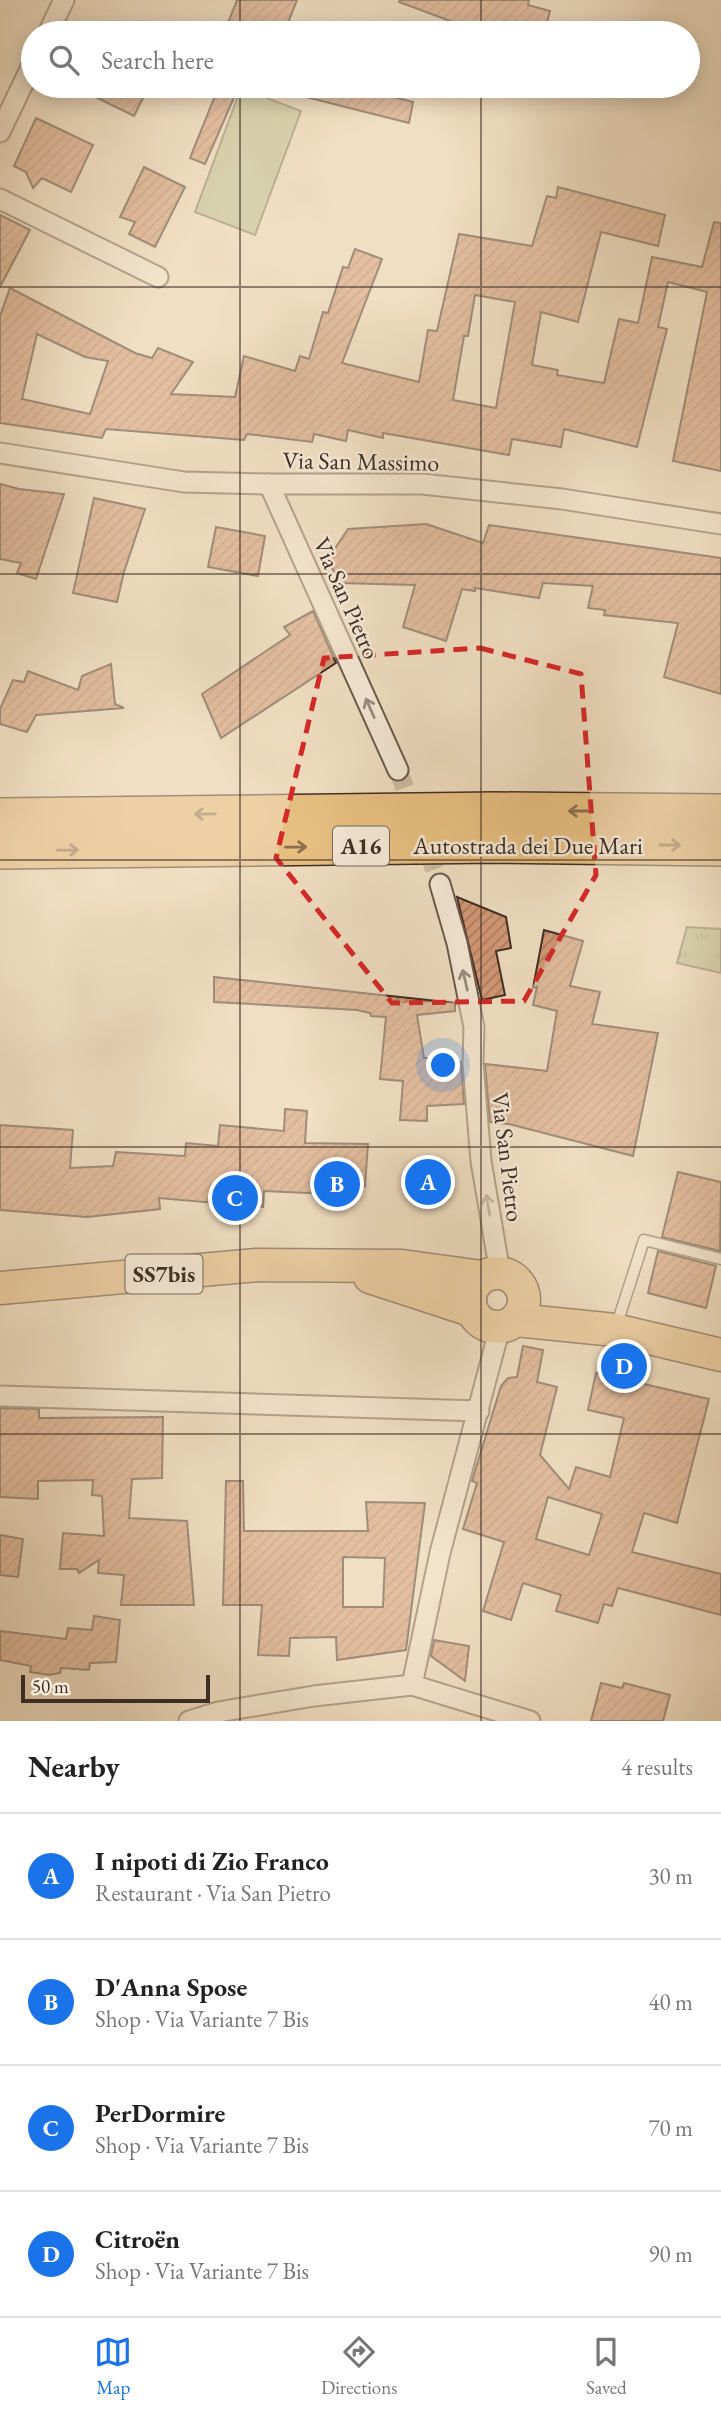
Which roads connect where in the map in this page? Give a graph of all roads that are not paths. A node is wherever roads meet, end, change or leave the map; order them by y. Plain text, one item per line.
1 (64, 0) edge
2 (54, 21) edge
3 (21, 88) edge
4 (0, 132) edge
5 (0, 199) edge
6 (158, 277) dead end
7 (0, 453) edge
8 (269, 484) junction
9 (721, 524) edge
10 (398, 770) tunnel mouth
11 (721, 813) edge
12 (0, 817) edge
13 (721, 847) edge
14 (0, 850) edge
15 (440, 884) tunnel mouth
16 (721, 1259) edge
17 (328, 1266) junction
18 (501, 1279) junction
19 (0, 1288) edge
20 (471, 1310) junction
21 (508, 1324) junction
22 (615, 1330) junction
23 (721, 1355) edge
24 (0, 1396) edge
25 (479, 1411) junction
26 (412, 1685) junction
27 (189, 1721) edge
28 (530, 1721) edge

1 - 2 street
3 - 4 street
5 - 6 street
7 - 8 street, Via San Massimo
8 - 9 street, Via San Massimo
10 -> 8 street, Via San Pietro
11 -> 12 highway, Autostrada dei Due Mari / A16
14 -> 13 highway, Autostrada dei Due Mari / A16
18 -> 15 street, Via San Pietro
16 - 22 lane
17 - 18 main road, SS7bis
17 - 19 main road, SS7bis
17 - 20 main road, SS7bis
18 - 20 main road
18 - 21 main road
18 - 22 main road, SS7bis
20 - 21 main road, SS7bis
21 - 22 main road, SS7bis
21 - 25 street
22 - 23 main road, SS7bis
24 - 25 street
25 - 26 street
26 - 27 street
26 - 28 street

